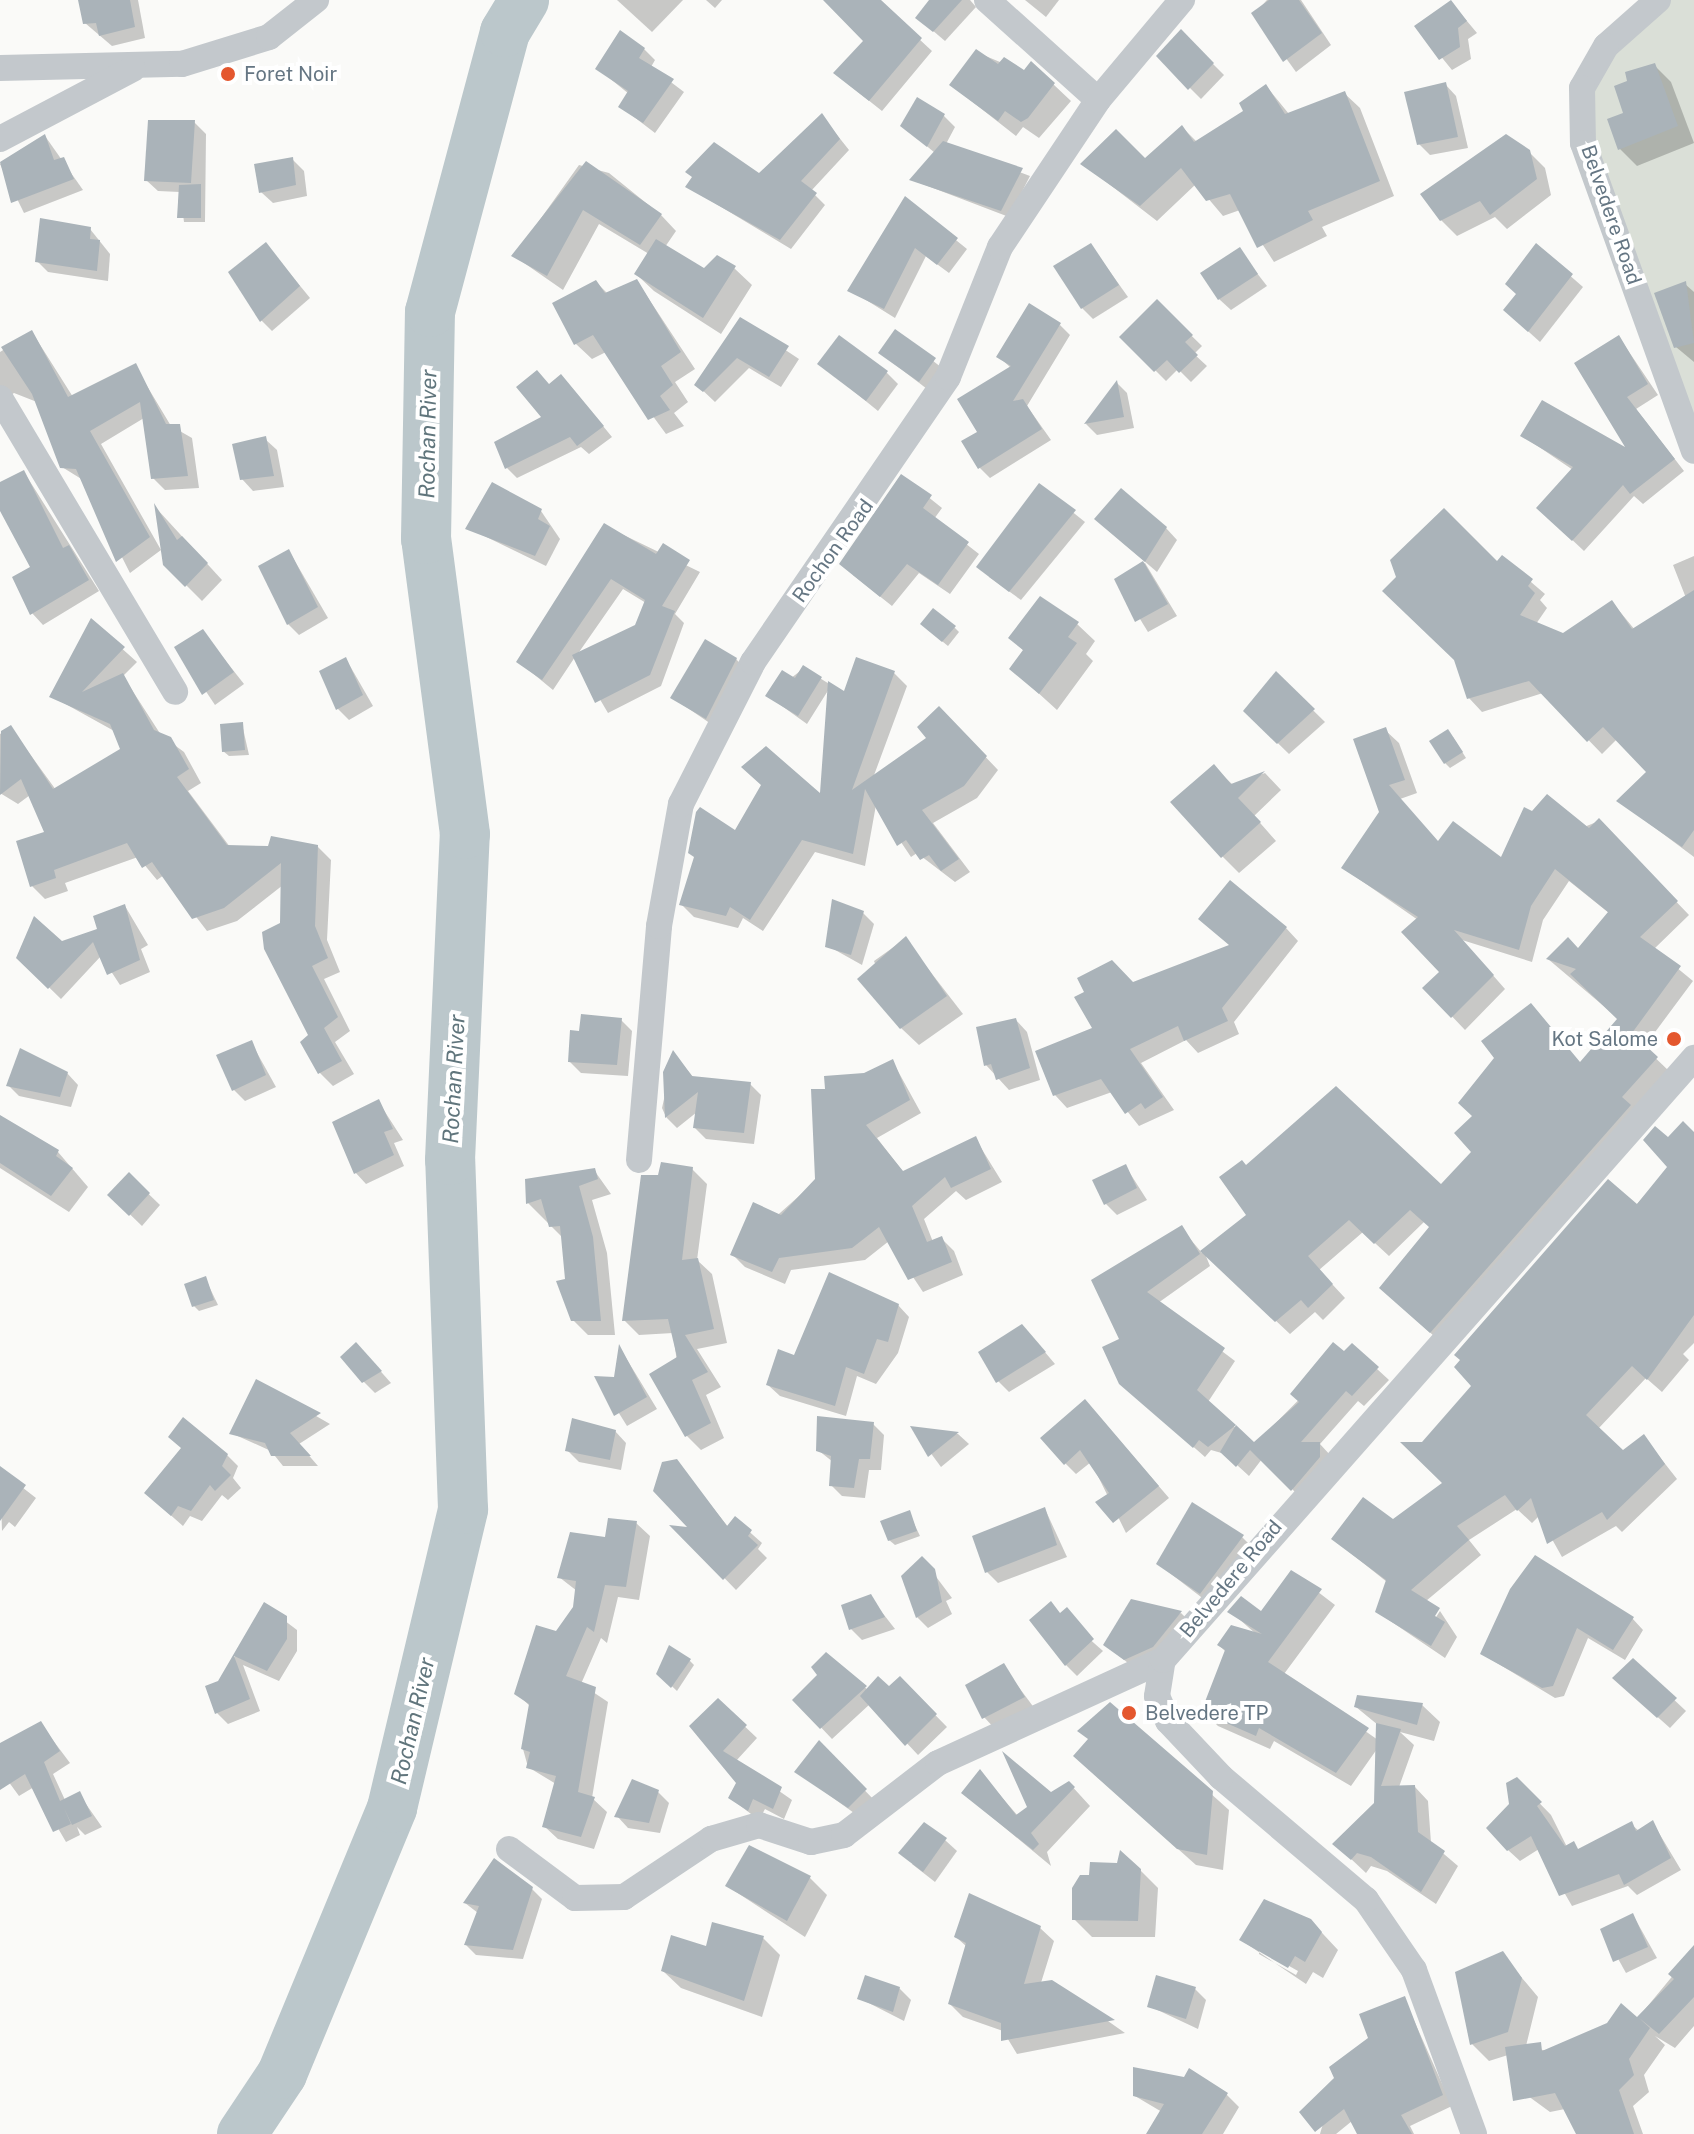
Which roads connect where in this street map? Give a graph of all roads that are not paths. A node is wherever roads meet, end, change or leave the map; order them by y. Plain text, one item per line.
1 (316, 0) edge
2 (987, 0) edge
3 (1182, 0) edge
4 (1658, 0) edge
5 (140, 65) junction
6 (0, 68) edge
7 (1098, 100) junction
8 (0, 139) edge
9 (0, 398) edge
10 (1694, 451) edge
11 (175, 692) dead end
12 (1694, 1058) edge
13 (639, 1160) dead end
14 (1163, 1660) junction
15 (509, 1849) dead end
16 (1474, 2134) edge

1 - 5 street
2 - 7 street
3 - 7 street, Rochon Road
4 - 10 street, Belvedere Road
5 - 6 street
5 - 8 street
7 - 13 street, Rochon Road
9 - 11 street
12 - 14 street, Belvedere Road
14 - 15 street
14 - 16 street

